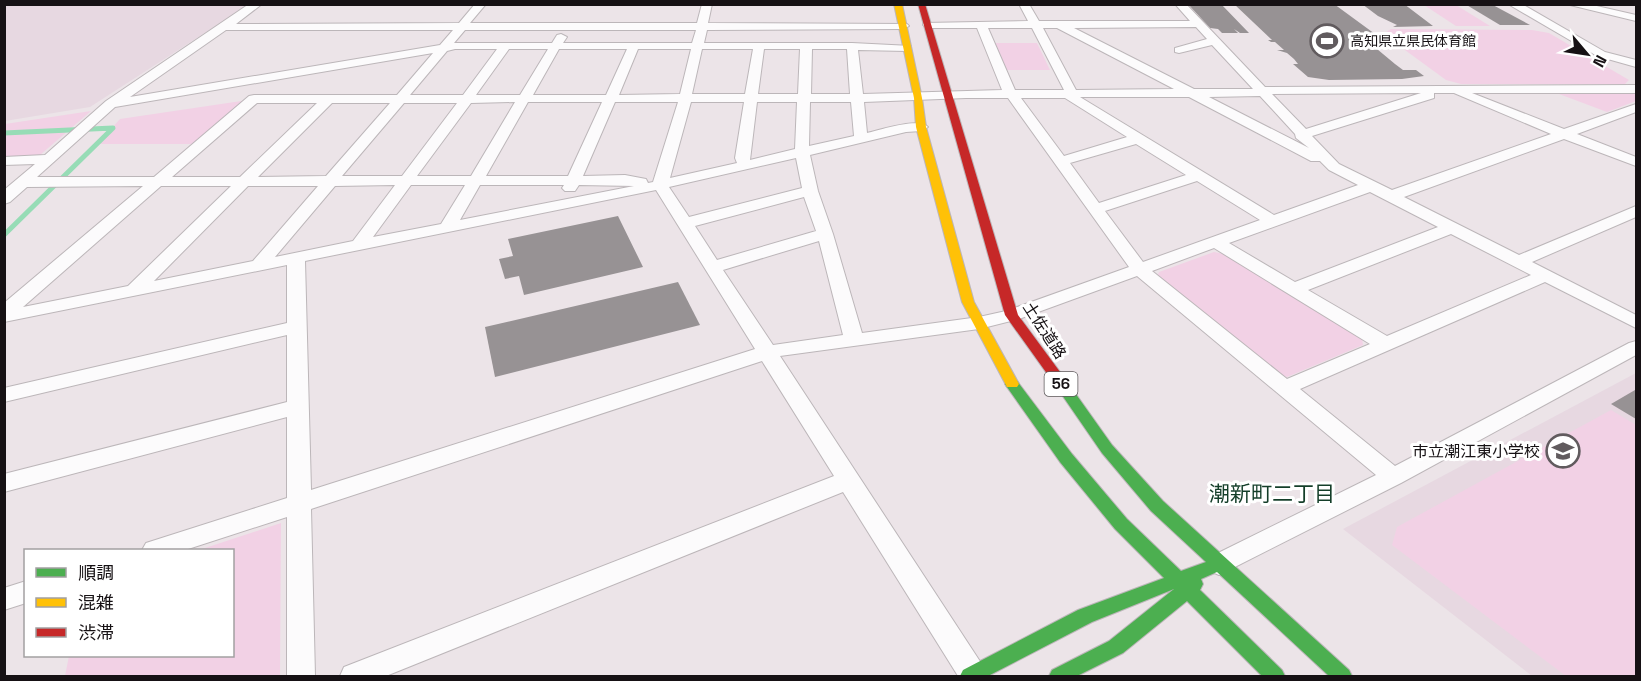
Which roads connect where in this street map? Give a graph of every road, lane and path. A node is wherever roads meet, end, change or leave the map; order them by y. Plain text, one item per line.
1 (257, 4) edge
2 (481, 4) edge
3 (707, 4) edge
4 (898, 4) edge
5 (921, 4) edge
6 (1024, 4) edge
7 (1180, 4) edge
8 (1513, 4) edge
9 (1571, 4) edge
10 (1636, 18) edge
11 (1198, 24) junction
12 (928, 25) junction
13 (981, 25) junction
14 (1035, 25) junction
15 (1060, 25) junction
16 (566, 26) junction
17 (702, 26) junction
18 (780, 26) junction
19 (903, 26) junction
20 (224, 27) junction
21 (463, 27) junction
22 (1214, 41) junction
23 (505, 46) junction
24 (556, 46) junction
25 (634, 46) junction
26 (698, 46) junction
27 (759, 46) junction
28 (779, 46) junction
29 (806, 46) junction
30 (852, 46) junction
31 (443, 48) junction
32 (907, 48) junction
33 (1179, 50) dead end
34 (1636, 64) edge
35 (253, 81) junction
36 (1449, 89) junction
37 (1636, 89) edge
38 (1263, 91) junction
39 (1070, 93) junction
40 (1190, 93) junction
41 (1011, 94) junction
42 (948, 96) junction
43 (526, 98) junction
44 (610, 98) junction
45 (750, 98) junction
46 (806, 98) junction
47 (857, 98) junction
48 (918, 98) junction
49 (254, 99) junction
50 (328, 99) junction
51 (402, 99) junction
52 (466, 99) junction
53 (685, 99) junction
54 (111, 104) junction
55 (1636, 108) edge
56 (921, 127) junction
57 (1564, 134) junction
58 (1301, 135) junction
59 (861, 138) junction
60 (1140, 138) junction
61 (802, 151) junction
62 (49, 159) junction
63 (4, 161) edge
64 (1062, 161) junction
65 (1636, 162) edge
66 (745, 164) junction
67 (1334, 167) junction
68 (1200, 175) junction
69 (574, 180) junction
70 (406, 181) junction
71 (475, 181) junction
72 (23, 182) junction
73 (159, 182) junction
74 (245, 182) junction
75 (330, 182) junction
76 (660, 184) junction
77 (1371, 186) junction
78 (810, 191) junction
79 (1390, 196) junction
80 (4, 199) edge
81 (561, 204) junction
82 (1096, 209) junction
83 (1636, 211) edge
84 (1274, 222) junction
85 (683, 224) junction
86 (1453, 227) junction
87 (447, 228) junction
88 (825, 234) junction
89 (1216, 242) junction
90 (358, 246) junction
91 (296, 258) junction
92 (1520, 261) junction
93 (258, 266) junction
94 (713, 267) junction
95 (1139, 269) junction
96 (1547, 275) junction
97 (1293, 288) junction
98 (134, 290) junction
99 (10, 314) edge
100 (1012, 315) junction
101 (1636, 322) edge
102 (979, 323) junction
103 (296, 327) junction
104 (4, 330) edge
105 (854, 340) junction
106 (1385, 344) junction
107 (1636, 347) edge
108 (767, 352) junction
109 (1284, 388) junction
110 (4, 395) edge
111 (298, 407) junction
112 (1393, 477) junction
113 (848, 480) junction
114 (4, 483) edge
115 (298, 504) junction
116 (158, 549) edge
117 (1219, 564) junction
118 (1183, 585) junction
119 (24, 593) edge
120 (4, 599) edge
121 (301, 676) edge
122 (354, 676) edge
123 (971, 676) edge
124 (1059, 676) edge
125 (1275, 676) edge
126 (1342, 676) edge

1 - 20 street
2 - 21 street
3 - 17 street
4 - 19 main road, 56
5 - 12 main road, 土佐道路 / 56
6 - 14 street
7 - 11 street
8 - 34 street
9 - 10 street
11 - 15 street
11 - 22 street
12 - 13 street
12 - 42 main road, 土佐道路 / 56
13 - 14 street
13 - 41 street
14 - 15 street
14 - 39 street
15 - 40 street
16 - 17 street
16 - 21 street
16 - 24 street
17 - 18 street
17 - 26 street
18 - 19 street
18 - 28 street
19 - 32 main road, 56
20 - 21 street
20 - 54 street
21 - 31 street
22 - 33 street
22 - 38 street
23 - 24 street
23 - 31 street
23 - 52 street
24 - 25 street
24 - 43 street
25 - 26 street
25 - 44 street
26 - 27 street
26 - 53 street
27 - 28 street
27 - 45 street
28 - 29 street
29 - 30 street
29 - 46 street
30 - 32 street
30 - 47 street
31 - 35 street
31 - 51 street
32 - 48 main road, 56
35 - 49 street
35 - 54 street
36 - 37 street
36 - 38 street
36 - 57 street
36 - 58 street
38 - 40 street
38 - 58 street
39 - 40 street
39 - 41 street
39 - 60 street
40 - 67 street
41 - 42 street
41 - 64 street
42 - 48 street
42 - 100 main road, 土佐道路 / 56
43 - 44 street
43 - 52 street
43 - 71 street
44 - 53 street
44 - 69 street
45 - 46 street
45 - 53 street
45 - 66 street
46 - 47 street
46 - 61 street
47 - 48 street
47 - 59 street
48 - 56 main road, 56
49 - 50 street
49 - 73 street
50 - 51 street
50 - 74 street
51 - 52 street
51 - 75 street
52 - 70 street
53 - 76 street
54 - 62 street
55 - 57 street
56 - 59 street
56 - 102 main road, 56
57 - 65 street
57 - 79 street
58 - 67 street
59 - 61 street
60 - 64 street
60 - 68 street
61 - 66 street
61 - 78 street
62 - 63 street
62 - 72 street
64 - 82 street
66 - 76 street
67 - 77 street
68 - 82 street
68 - 84 street
69 - 71 street
69 - 76 street
69 - 81 street
70 - 71 street
70 - 75 street
70 - 90 street
71 - 87 street
72 - 73 street
72 - 80 street
73 - 74 street
73 - 99 street
74 - 75 street
74 - 98 street
75 - 93 street
76 - 81 street
76 - 85 street
77 - 79 street
77 - 84 street
78 - 85 street
78 - 88 street
79 - 86 street
81 - 87 street
82 - 95 street
83 - 92 street
84 - 89 street
85 - 94 street
86 - 92 street
86 - 97 street
87 - 90 street
88 - 94 street
88 - 105 street
89 - 95 street
89 - 97 street
90 - 91 street
91 - 93 street
91 - 103 street
92 - 96 street
93 - 98 street
94 - 108 street
95 - 100 street
95 - 109 street
96 - 101 street
96 - 106 street
97 - 106 street
98 - 99 street
99 - 104 street
100 - 102 street
100 - 117 main road, 土佐道路 / 56
102 - 105 street
102 - 118 main road, 56
103 - 110 street
103 - 111 street
105 - 108 street
106 - 109 street
107 - 112 street
108 - 113 street
108 - 115 street
109 - 112 street
111 - 114 street
111 - 115 street
112 - 117 street
113 - 122 street
113 - 123 street
115 - 116 street
115 - 121 street
117 - 118 main road
117 - 126 main road, 土佐道路 / 56
118 - 123 main road
118 - 124 main road
118 - 125 main road, 56
119 - 120 street

